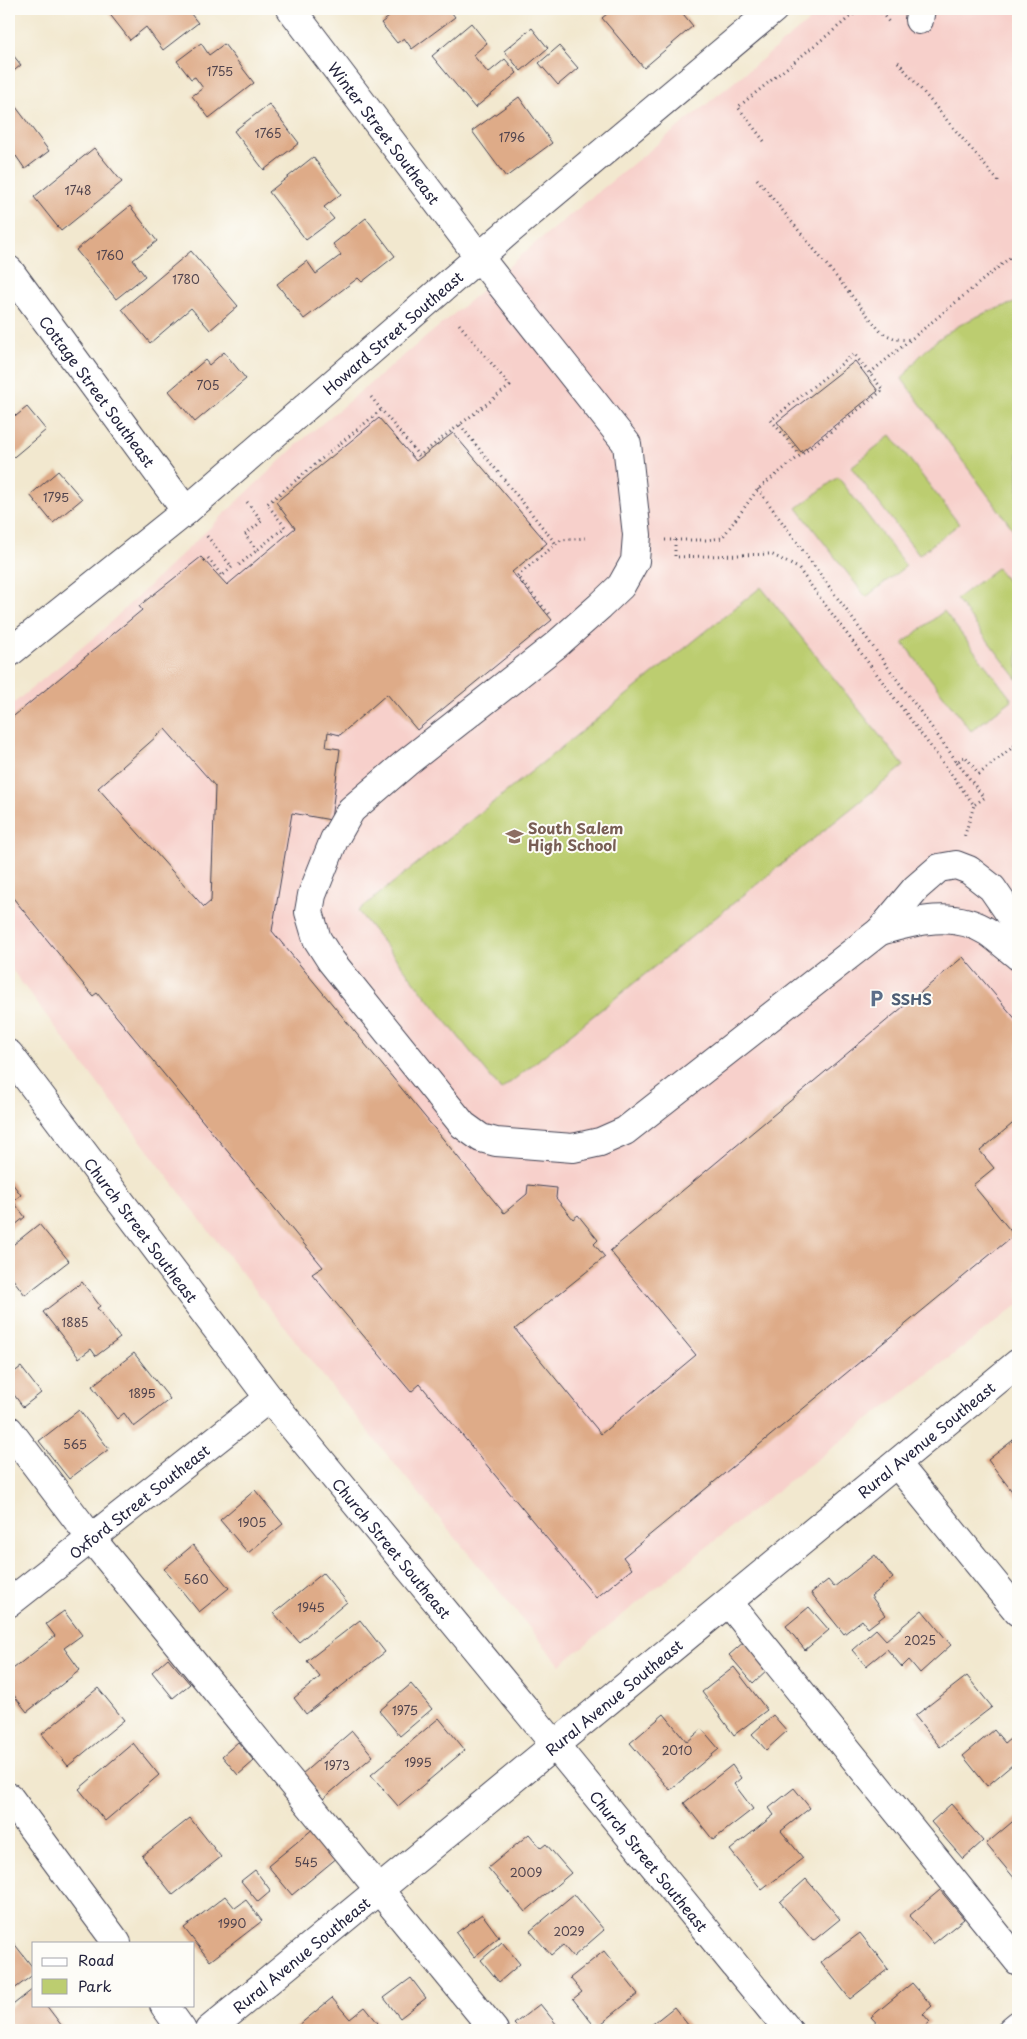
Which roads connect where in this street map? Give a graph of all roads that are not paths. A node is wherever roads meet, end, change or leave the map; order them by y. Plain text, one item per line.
1 (291, 9) edge
2 (769, 10) edge
3 (479, 258) junction
4 (9, 270) edge
5 (186, 511) junction
6 (9, 653) edge
7 (880, 931) junction
8 (1018, 942) edge
9 (1018, 956) edge
10 (9, 1054) edge
11 (1018, 1363) edge
12 (269, 1398) junction
13 (9, 1430) edge
14 (896, 1464) junction
15 (91, 1538) junction
16 (9, 1603) edge
17 (730, 1603) junction
18 (1018, 1612) edge
19 (555, 1744) junction
20 (9, 1797) edge
21 (379, 1889) junction
22 (116, 1942) edge
23 (1018, 1961) edge
24 (165, 2006) edge
25 (1018, 2025) edge
26 (182, 2030) edge
27 (209, 2030) edge
28 (494, 2030) edge
29 (788, 2030) edge
30 (1012, 2030) edge

1 - 3 street, Winter Street Southeast
2 - 3 street, Howard Street Southeast
3 - 5 street, Howard Street Southeast
3 - 7 street, Winter Street Southeast
4 - 5 street, Cottage Street Southeast
5 - 6 street, Howard Street Southeast
7 - 8 street
7 - 9 street
10 - 12 street, Church Street Southeast
11 - 14 street, Rural Avenue Southeast
12 - 15 street, Oxford Street Southeast
12 - 19 street, Church Street Southeast
13 - 15 street
14 - 17 street, Rural Avenue Southeast
14 - 18 street
15 - 16 street, Oxford Street Southeast
15 - 21 street
17 - 19 street, Rural Avenue Southeast
17 - 23 street
19 - 21 street, Rural Avenue Southeast
19 - 29 street, Church Street Southeast
20 - 22 street
21 - 27 street, Rural Avenue Southeast
21 - 28 street
24 - 26 street
25 - 30 street

